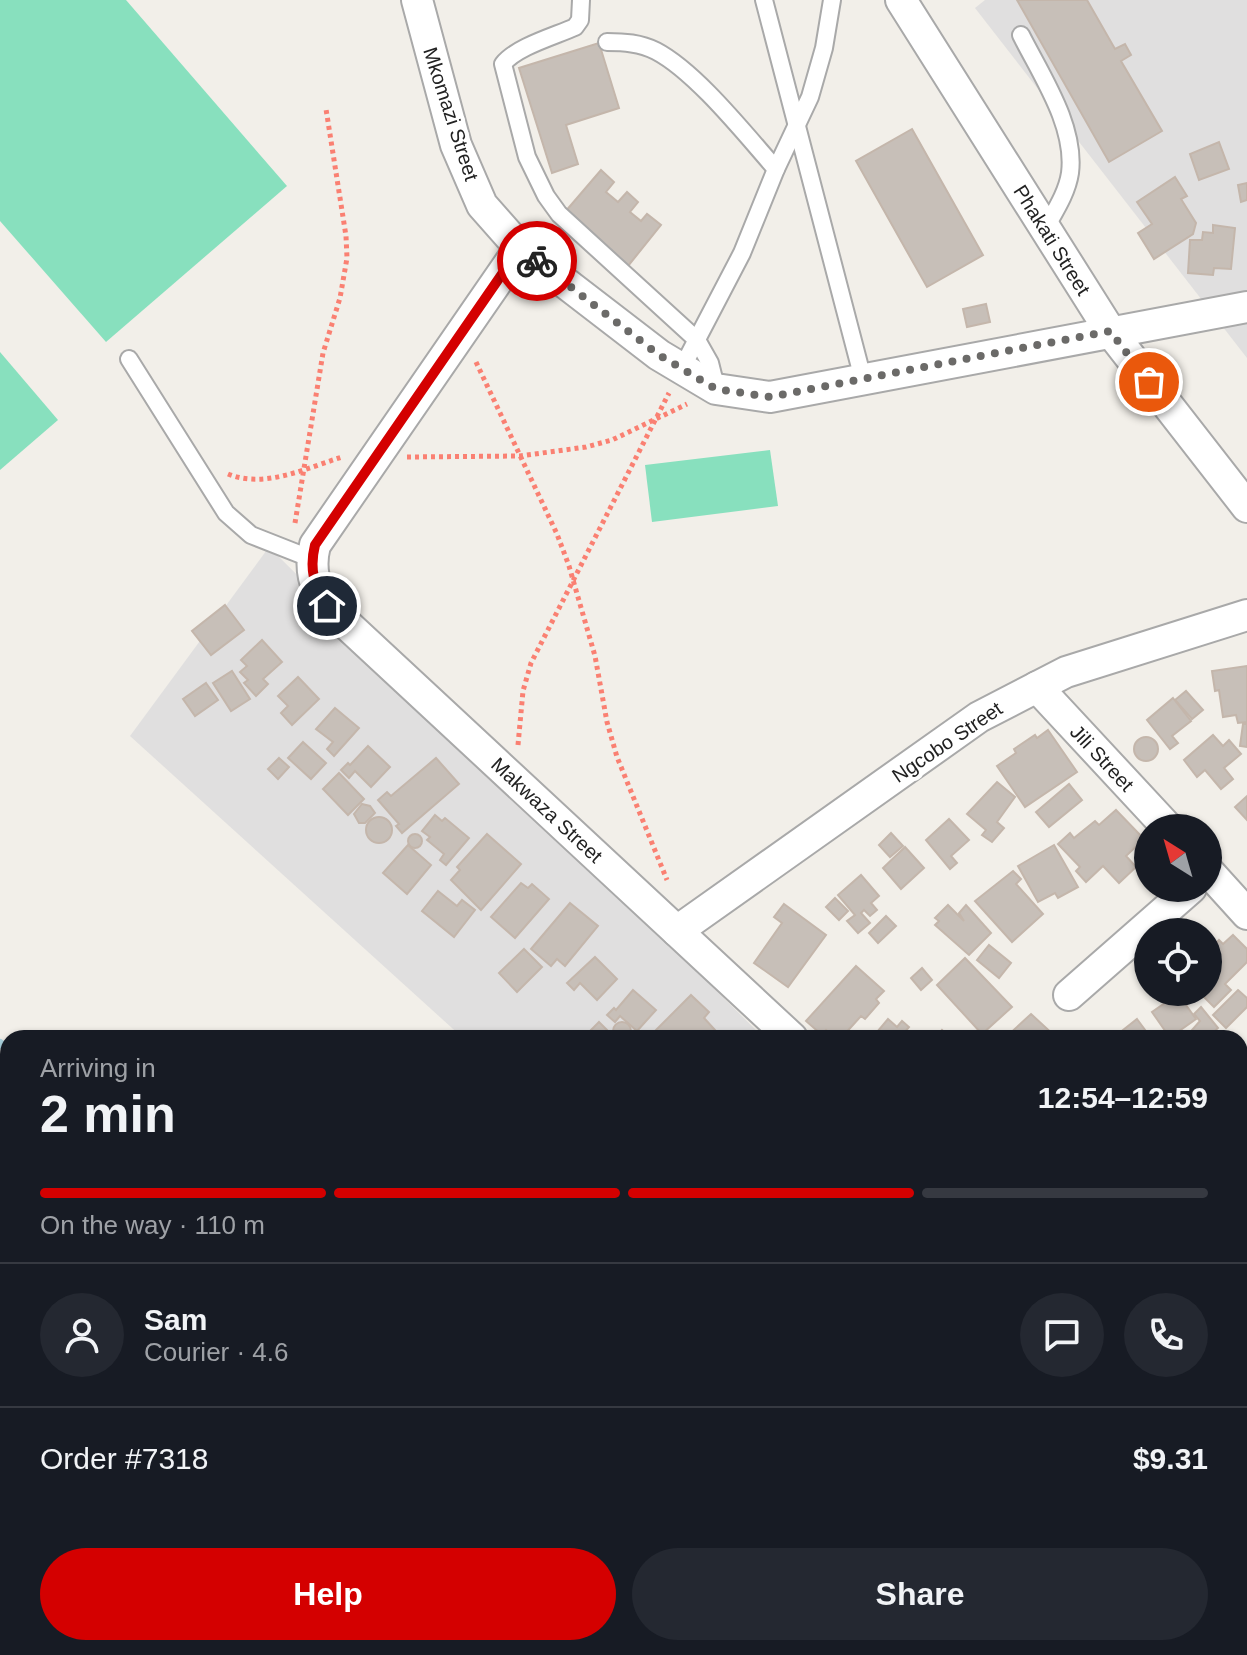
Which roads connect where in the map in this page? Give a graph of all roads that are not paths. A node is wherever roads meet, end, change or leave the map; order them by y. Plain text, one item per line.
1 (417, 0) edge
2 (581, 0) edge
3 (764, 0) edge
4 (832, 0) edge
5 (901, 0) edge
6 (1021, 35) dead end
7 (607, 42) dead end
8 (798, 126) junction
9 (776, 169) junction
10 (1045, 229) junction
11 (520, 248) junction
12 (1247, 307) edge
13 (1110, 331) junction
14 (697, 340) junction
15 (129, 359) dead end
16 (682, 368) junction
17 (863, 379) junction
18 (716, 389) junction
19 (1247, 507) edge
20 (305, 562) junction
21 (1247, 615) edge
22 (1037, 687) junction
23 (1155, 814) edge
24 (1222, 887) edge
25 (1175, 902) edge
26 (1247, 914) edge
27 (677, 931) junction
28 (1069, 995) dead end
29 (783, 1030) edge

1 - 11 street, Mkomazi Street
2 - 14 lane
3 - 8 lane
4 - 8 lane
5 - 10 street, Phakati Street
6 - 10 lane
7 - 9 lane
8 - 9 lane
8 - 17 lane
9 - 14 lane
10 - 13 street, Phakati Street
11 - 16 street, Mkomazi Street
11 - 20 street
12 - 13 street, Mkomazi Street
13 - 17 street, Mkomazi Street
13 - 19 street, Phakati Street
14 - 16 lane
14 - 18 lane
15 - 20 lane
16 - 18 street, Mkomazi Street
17 - 18 street, Mkomazi Street
20 - 27 street, Makwaza Street
21 - 22 street, Ngcobo Street
22 - 23 street, Jili Street
22 - 27 street, Ngcobo Street
24 - 26 street
25 - 28 street
27 - 29 street, Makwaza Street

